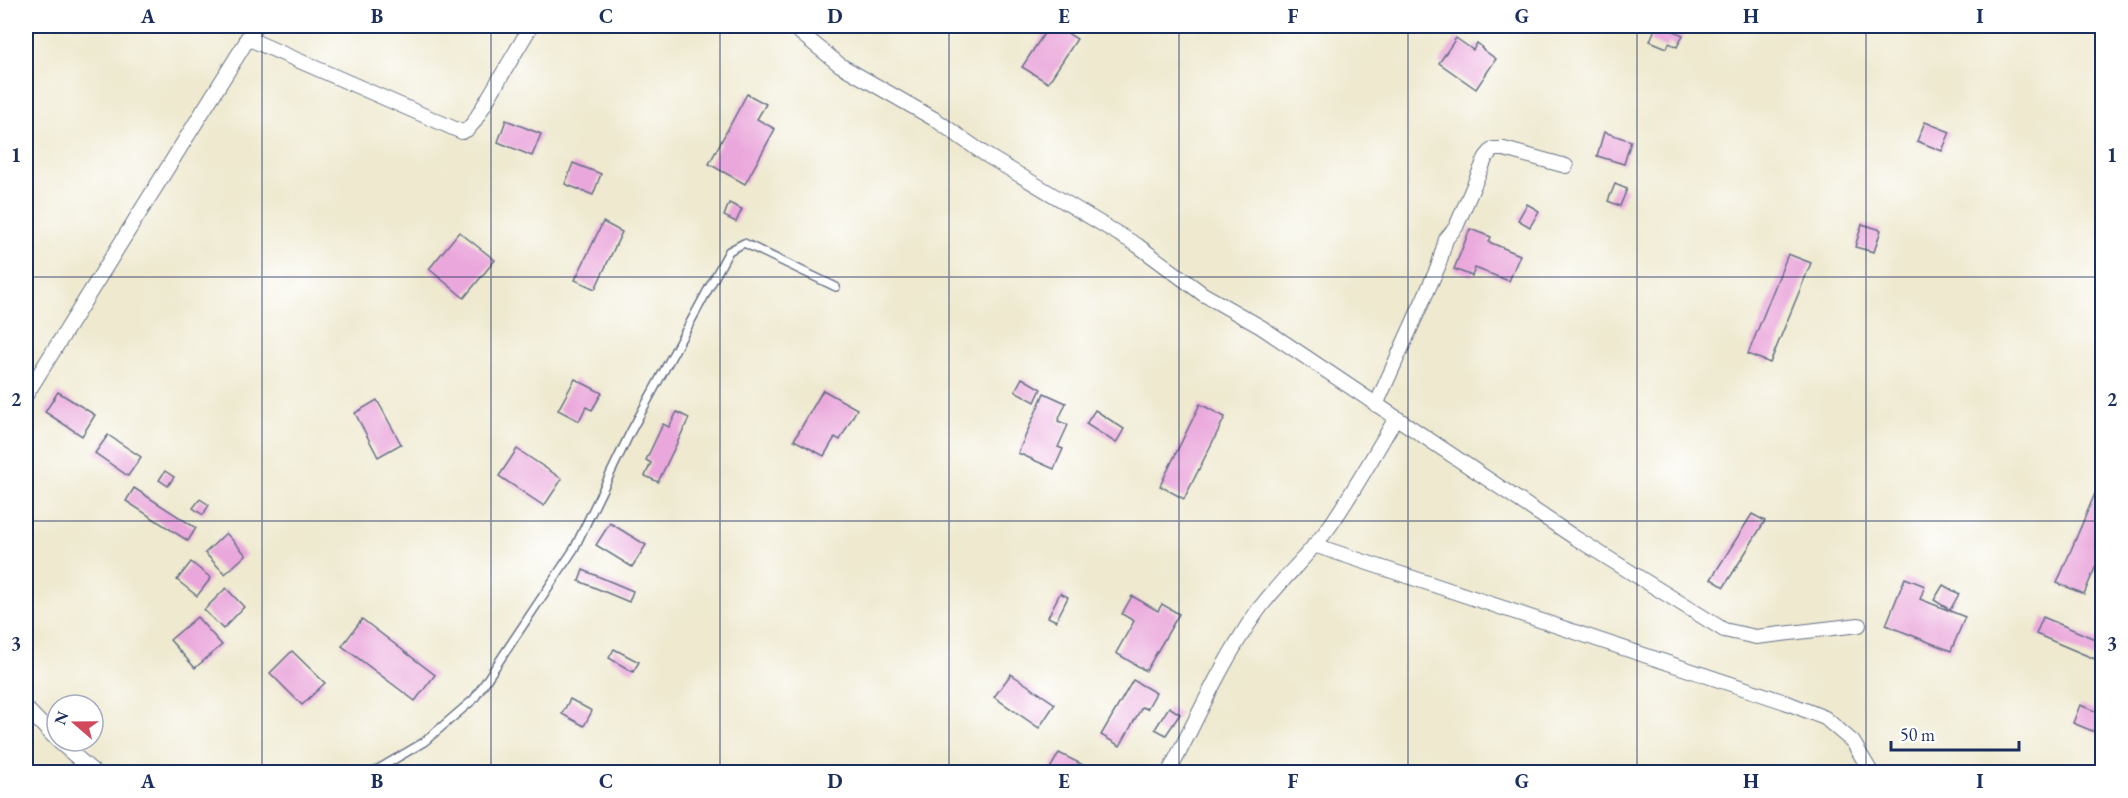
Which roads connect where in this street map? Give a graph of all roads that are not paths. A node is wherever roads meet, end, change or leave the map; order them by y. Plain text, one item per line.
1 (256, 26) edge
2 (531, 26) edge
3 (792, 26) edge
4 (247, 38) junction
5 (1566, 166) dead end
6 (836, 287) dead end
7 (26, 395) edge
8 (1376, 405) junction
9 (1396, 418) junction
10 (1314, 545) junction
11 (1859, 625) dead end
12 (26, 708) edge
13 (45, 727) edge
14 (73, 753) edge
15 (94, 772) edge
16 (373, 772) edge
17 (1168, 772) edge
18 (1871, 772) edge

1 - 4 street
2 - 4 street
3 - 8 street
4 - 7 street
5 - 8 street
6 - 16 lane
8 - 9 street
9 - 10 street
9 - 11 street
10 - 17 street
10 - 18 street
12 - 13 street
14 - 15 street

